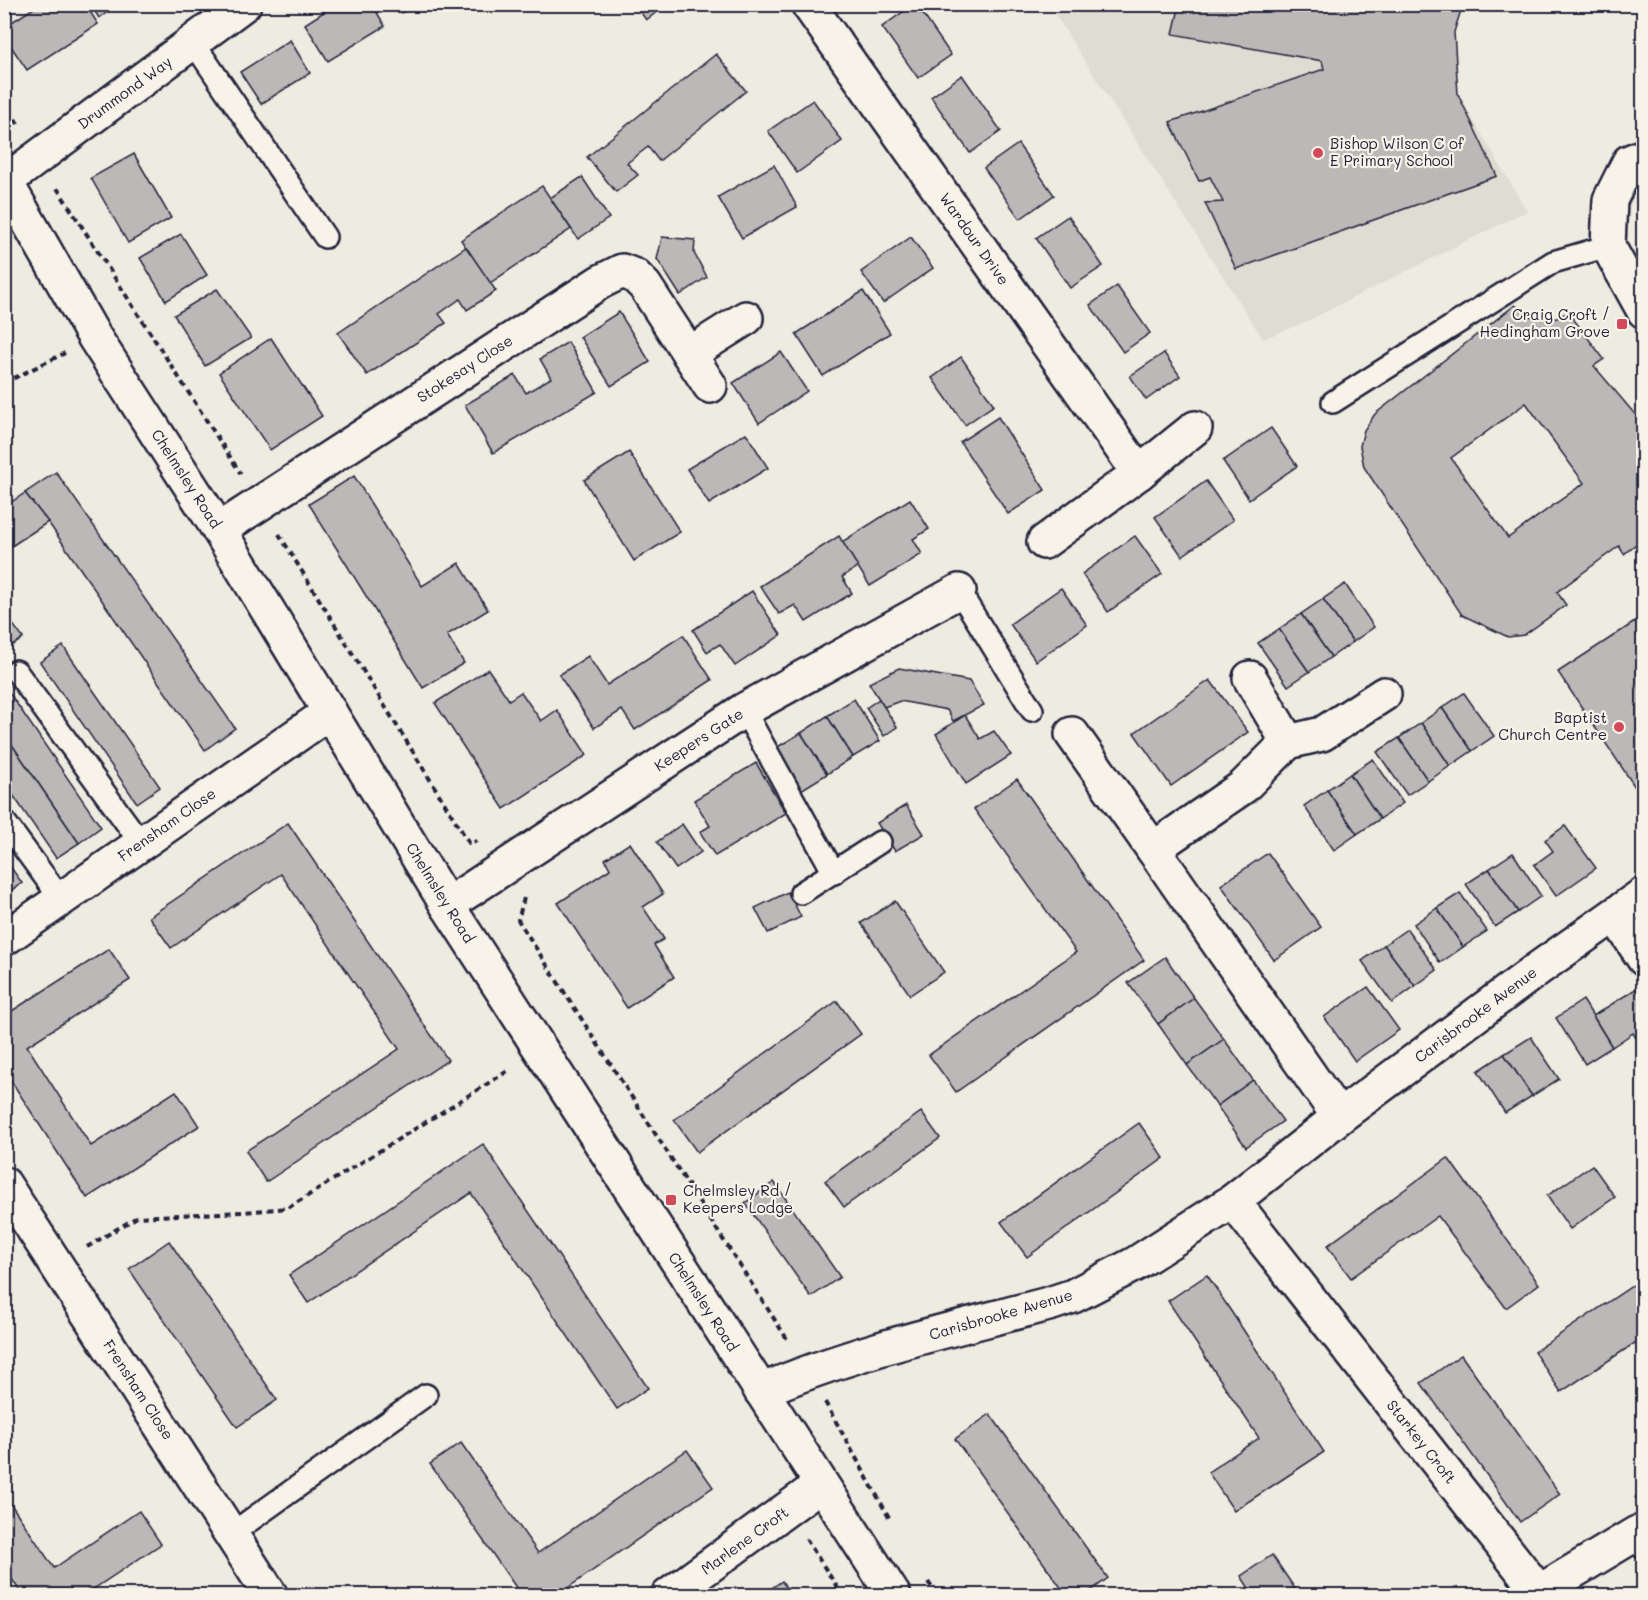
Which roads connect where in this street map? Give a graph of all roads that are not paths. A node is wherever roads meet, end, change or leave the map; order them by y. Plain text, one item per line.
1 (244, 4) edge
2 (808, 4) edge
3 (193, 42) junction
4 (1644, 156) edge
5 (5, 180) edge
6 (325, 237) dead end
7 (1608, 246) junction
8 (1644, 311) edge
9 (746, 318) dead end
10 (689, 354) junction
11 (710, 386) dead end
12 (1333, 402) dead end
13 (1196, 428) dead end
14 (1139, 473) junction
15 (219, 530) junction
16 (1044, 542) dead end
17 (959, 591) joint
18 (16, 671) dead end
19 (1250, 678) dead end
20 (1384, 694) dead end
21 (744, 710) junction
22 (1032, 710) dead end
23 (330, 712) junction
24 (1072, 734) dead end
25 (1288, 742) junction
26 (4, 821) edge
27 (880, 842) dead end
28 (141, 843) junction
29 (1153, 849) junction
30 (834, 873) junction
31 (801, 893) dead end
32 (1644, 894) edge
33 (62, 899) junction
34 (447, 906) junction
35 (1615, 915) junction
36 (4, 939) edge
37 (1644, 959) edge
38 (1339, 1117) junction
39 (4, 1184) edge
40 (1233, 1201) junction
41 (761, 1391) junction
42 (426, 1395) dead end
43 (820, 1485) junction
44 (231, 1534) junction
45 (1640, 1537) edge
46 (271, 1596) edge
47 (668, 1596) edge
48 (894, 1596) edge

1 - 3 street, Drummond Way
2 - 14 street, Wardour Drive
3 - 5 street, Drummond Way
3 - 6 lane
4 - 7 street
5 - 15 street, Chelmsley Road
7 - 8 street
7 - 12 lane
9 - 10 street
10 - 11 street, Stokesay Close
10 - 15 street, Stokesay Close
13 - 14 street
14 - 16 street
15 - 23 street, Chelmsley Road
17 - 21 street, Keepers Gate
17 - 22 lane
18 - 28 lane
19 - 25 street
20 - 25 street
21 - 30 lane
21 - 34 street, Keepers Gate
23 - 28 street, Frensham Close
23 - 34 street, Chelmsley Road
24 - 29 street
25 - 29 street
26 - 33 lane
27 - 30 lane
28 - 33 street, Frensham Close
29 - 38 street
30 - 31 lane
32 - 35 street, Carisbrooke Avenue
33 - 36 street, Frensham Close
34 - 41 street, Chelmsley Road
35 - 37 street
35 - 38 street, Carisbrooke Avenue
38 - 40 street, Carisbrooke Avenue
39 - 44 street, Frensham Close
40 - 41 street, Carisbrooke Avenue
40 - 45 street, Starkey Croft
41 - 43 street, Chelmsley Road
42 - 44 lane
43 - 47 street, Marlene Croft
43 - 48 street, Chelmsley Road
44 - 46 street, Frensham Close

